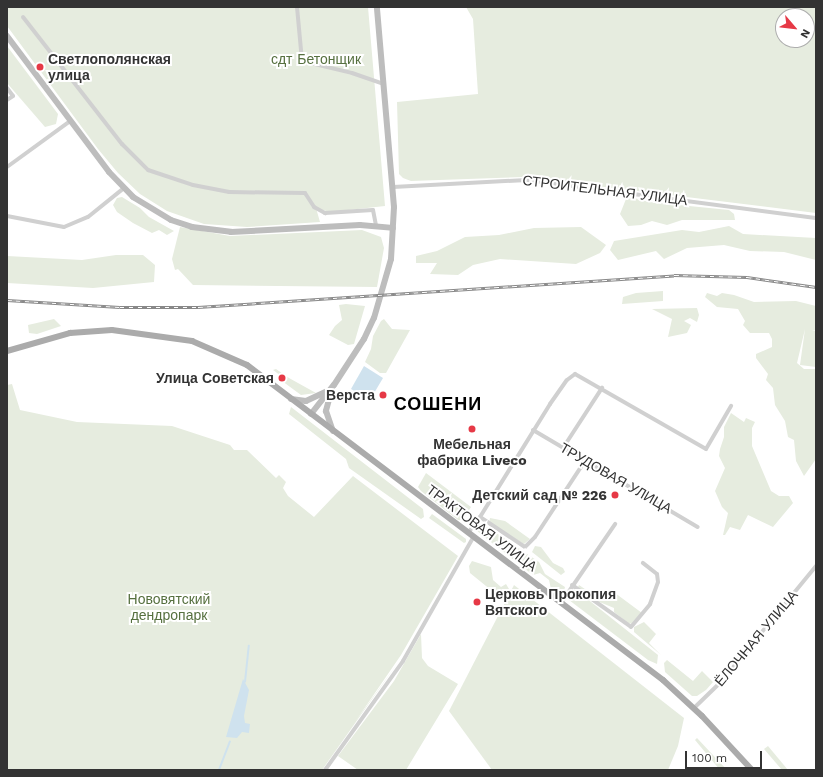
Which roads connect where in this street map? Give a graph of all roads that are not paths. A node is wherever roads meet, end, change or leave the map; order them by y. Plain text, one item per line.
1 (297, 7) edge
2 (377, 7) edge
3 (23, 17) dead end
4 (7, 36) edge
5 (384, 84) junction
6 (7, 88) edge
7 (7, 100) edge
8 (70, 121) junction
9 (7, 167) edge
10 (393, 187) junction
11 (124, 188) junction
12 (7, 216) edge
13 (816, 218) edge
14 (376, 226) junction
15 (393, 228) junction
16 (7, 351) edge
17 (334, 385) junction
18 (602, 388) junction
19 (292, 399) junction
20 (731, 406) dead end
21 (311, 414) junction
22 (533, 430) junction
23 (333, 431) junction
24 (563, 448) junction
25 (585, 461) junction
26 (480, 517) junction
27 (615, 524) dead end
28 (698, 527) dead end
29 (468, 533) junction
30 (473, 538) junction
31 (643, 563) dead end
32 (816, 566) edge
33 (572, 585) junction
34 (561, 603) junction
35 (694, 708) junction
36 (325, 770) edge
37 (752, 770) edge

1 - 5 street
2 - 5 main road
3 - 14 street
4 - 8 main road
5 - 10 main road
6 - 7 street
8 - 9 street
8 - 11 main road
10 - 13 street, СТРОИТЕЛЬНАЯ УЛИЦА
10 - 15 main road
11 - 12 street
11 - 14 main road
14 - 15 main road
15 - 17 main road
16 - 19 main road
17 - 19 main road
17 - 21 main road
17 - 23 main road
18 - 20 street
18 - 22 street
18 - 24 street
19 - 21 main road
21 - 23 main road, ТРАКТОВАЯ УЛИЦА
22 - 24 street, ТРУДОВАЯ УЛИЦА
22 - 26 street
23 - 29 main road, ТРАКТОВАЯ УЛИЦА
24 - 25 street, ТРУДОВАЯ УЛИЦА
25 - 26 street
25 - 28 street, ТРУДОВАЯ УЛИЦА
26 - 29 street
27 - 33 street
29 - 30 main road, ТРАКТОВАЯ УЛИЦА
30 - 34 main road, ТРАКТОВАЯ УЛИЦА
30 - 36 street
31 - 33 street
32 - 35 street, ЁЛОЧНАЯ УЛИЦА
33 - 34 street
34 - 35 main road, ТРАКТОВАЯ УЛИЦА
35 - 37 main road, ТРАКТОВАЯ УЛИЦА

